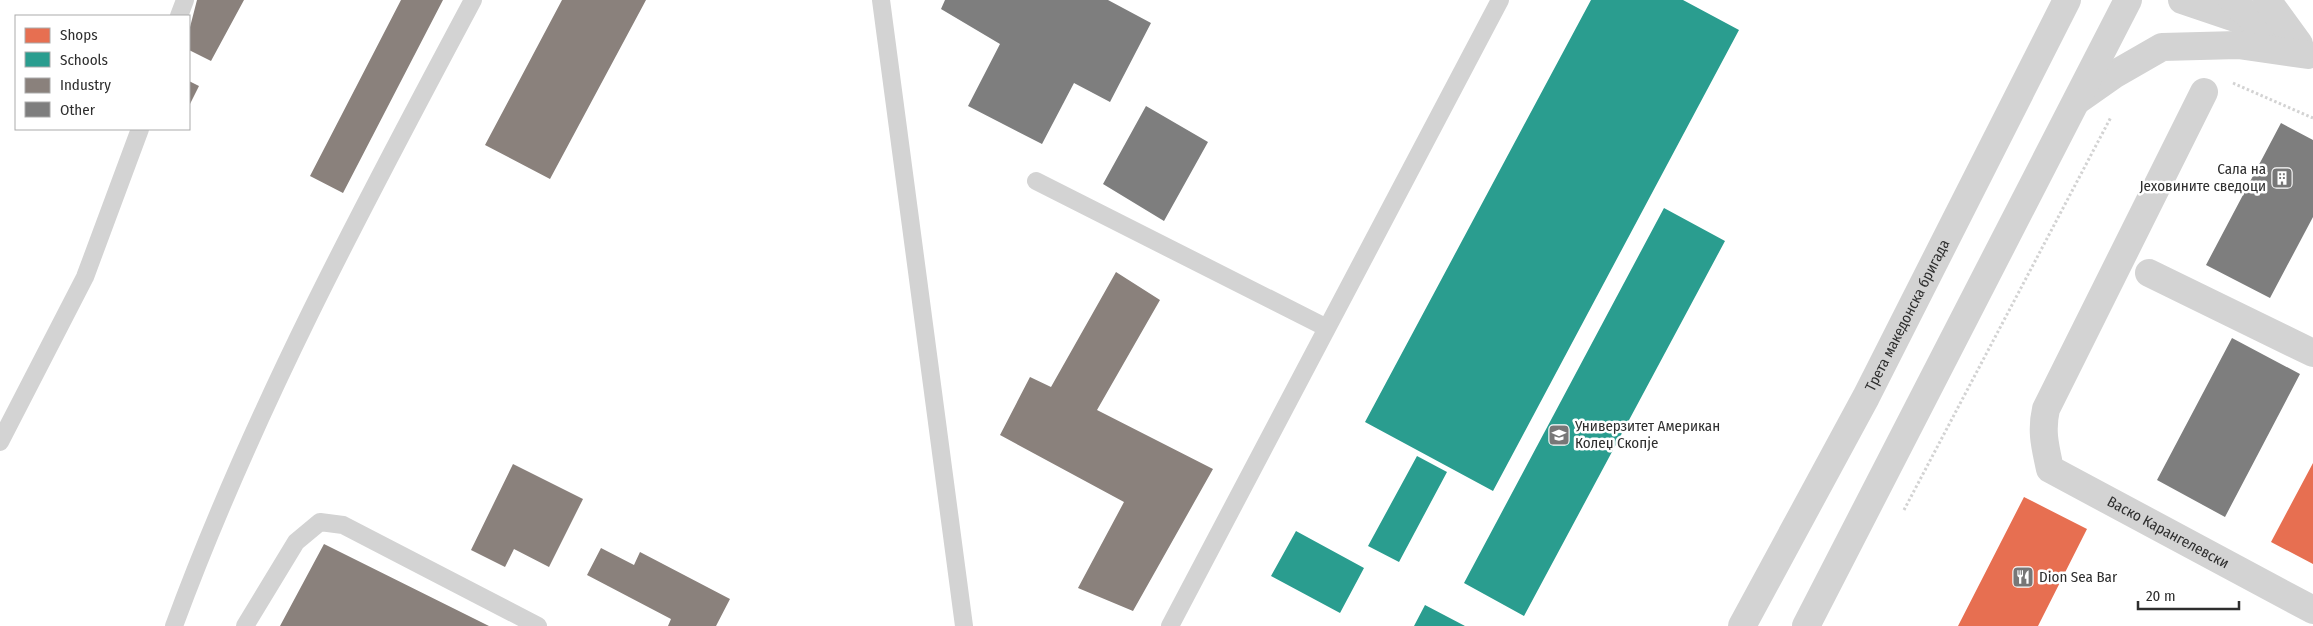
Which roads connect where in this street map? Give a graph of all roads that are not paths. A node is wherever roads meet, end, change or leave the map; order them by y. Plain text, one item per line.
1 (185, 0) edge
2 (473, 0) edge
3 (881, 0) edge
4 (1500, 0) edge
5 (2067, 0) edge
6 (2128, 0) edge
7 (2182, 0) edge
8 (2232, 0) edge
9 (2266, 0) edge
10 (179, 15) edge
11 (2261, 27) junction
12 (2310, 56) edge
13 (2216, 86) road end
14 (2072, 104) junction
15 (140, 130) edge
16 (1036, 181) dead end
17 (2149, 273) dead end
18 (1327, 328) junction
19 (2313, 353) edge
20 (0, 442) edge
21 (2313, 610) edge
22 (174, 626) edge
23 (245, 626) edge
24 (538, 626) edge
25 (964, 626) edge
26 (1170, 626) edge
27 (1742, 626) edge
28 (1806, 626) edge

1 - 10 lane
2 - 22 lane
3 - 25 lane
4 - 18 lane
5 - 27 street, Трета македонска бригада
6 - 14 street
7 - 11 street
8 - 11 street
9 - 12 street
11 - 12 street
12 - 14 street
13 - 21 street, Васко Карангелевски
14 - 28 street
15 - 20 lane
16 - 18 lane
17 - 19 street
18 - 26 lane
23 - 24 lane

